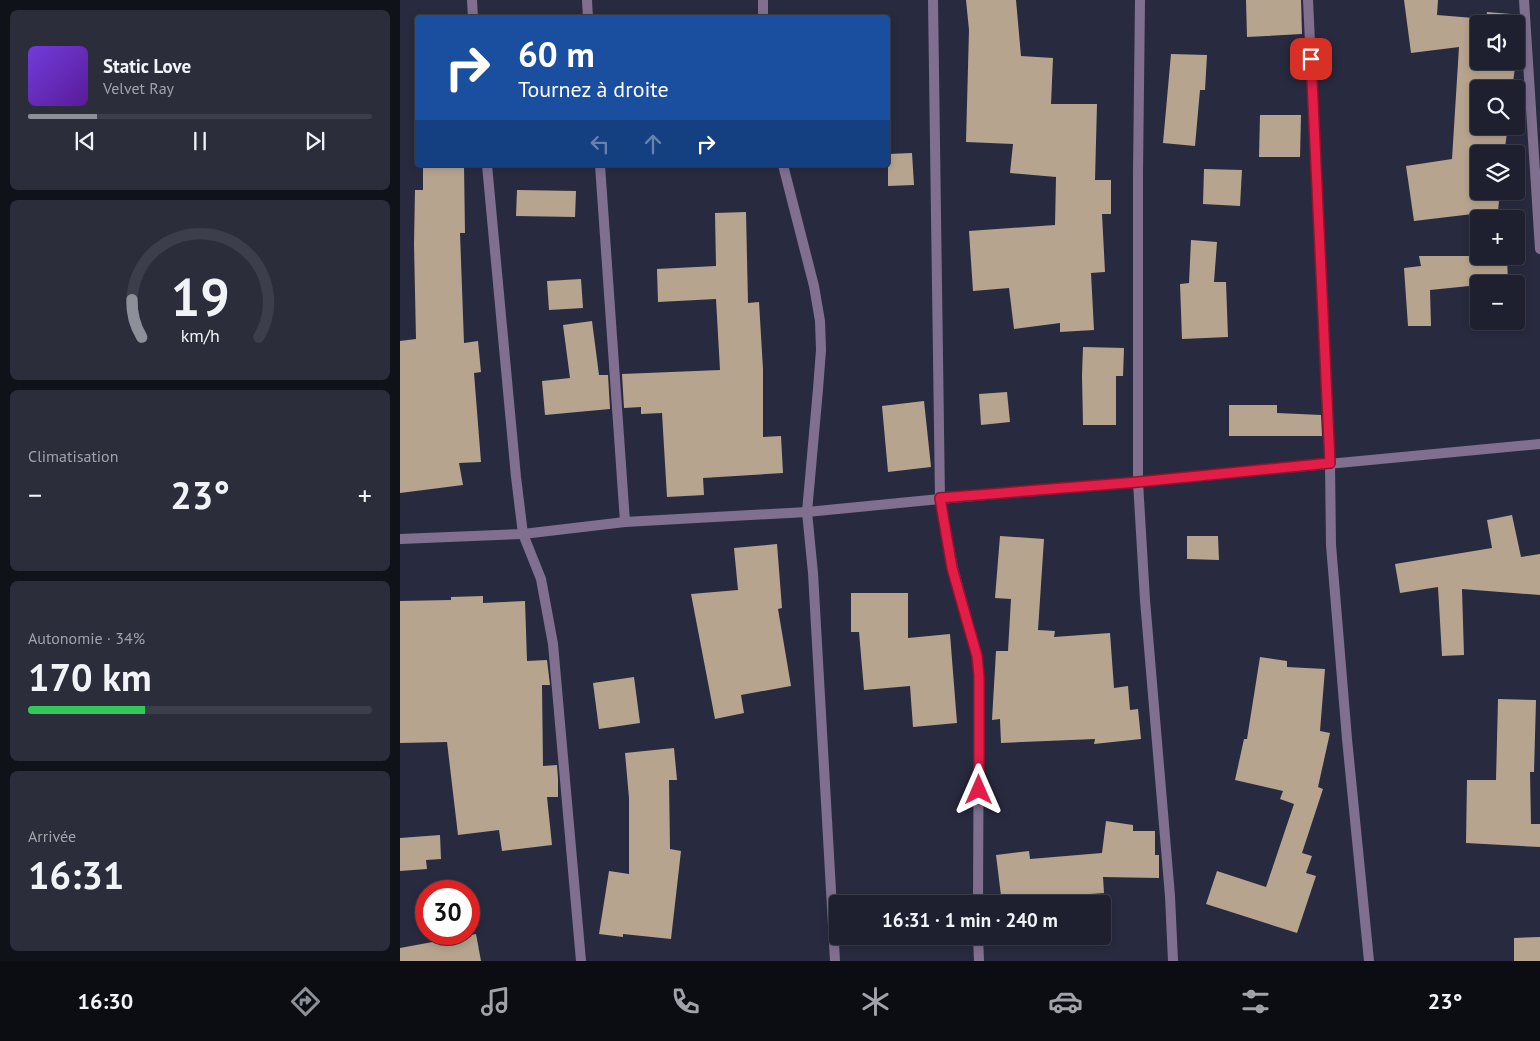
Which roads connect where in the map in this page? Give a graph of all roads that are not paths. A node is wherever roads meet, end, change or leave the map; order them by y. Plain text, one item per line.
1 (472, 0) edge
2 (587, 0) edge
3 (763, 0) edge
4 (933, 0) edge
5 (1140, 0) edge
6 (1308, 0) edge
7 (1524, 0) edge
8 (473, 15) edge
9 (588, 15) edge
10 (763, 15) edge
11 (487, 167) edge
12 (600, 167) edge
13 (784, 167) edge
14 (1540, 250) edge
15 (1540, 444) edge
16 (1330, 463) junction
17 (1138, 482) junction
18 (940, 498) junction
19 (807, 512) junction
20 (625, 522) junction
21 (523, 534) junction
22 (400, 539) edge
23 (978, 895) edge
24 (978, 945) edge
25 (581, 961) edge
26 (835, 961) edge
27 (979, 961) edge
28 (1173, 961) edge
29 (1369, 961) edge

1 - 8 street
2 - 9 street
3 - 10 street
4 - 18 street
5 - 17 street
6 - 16 street
7 - 14 street
11 - 21 street
12 - 20 street
13 - 19 street
15 - 16 street
16 - 17 street
16 - 29 street
17 - 18 street
17 - 28 street
18 - 19 street
18 - 23 street
19 - 20 street
19 - 26 street
20 - 21 street
21 - 22 street
21 - 25 street
24 - 27 street

